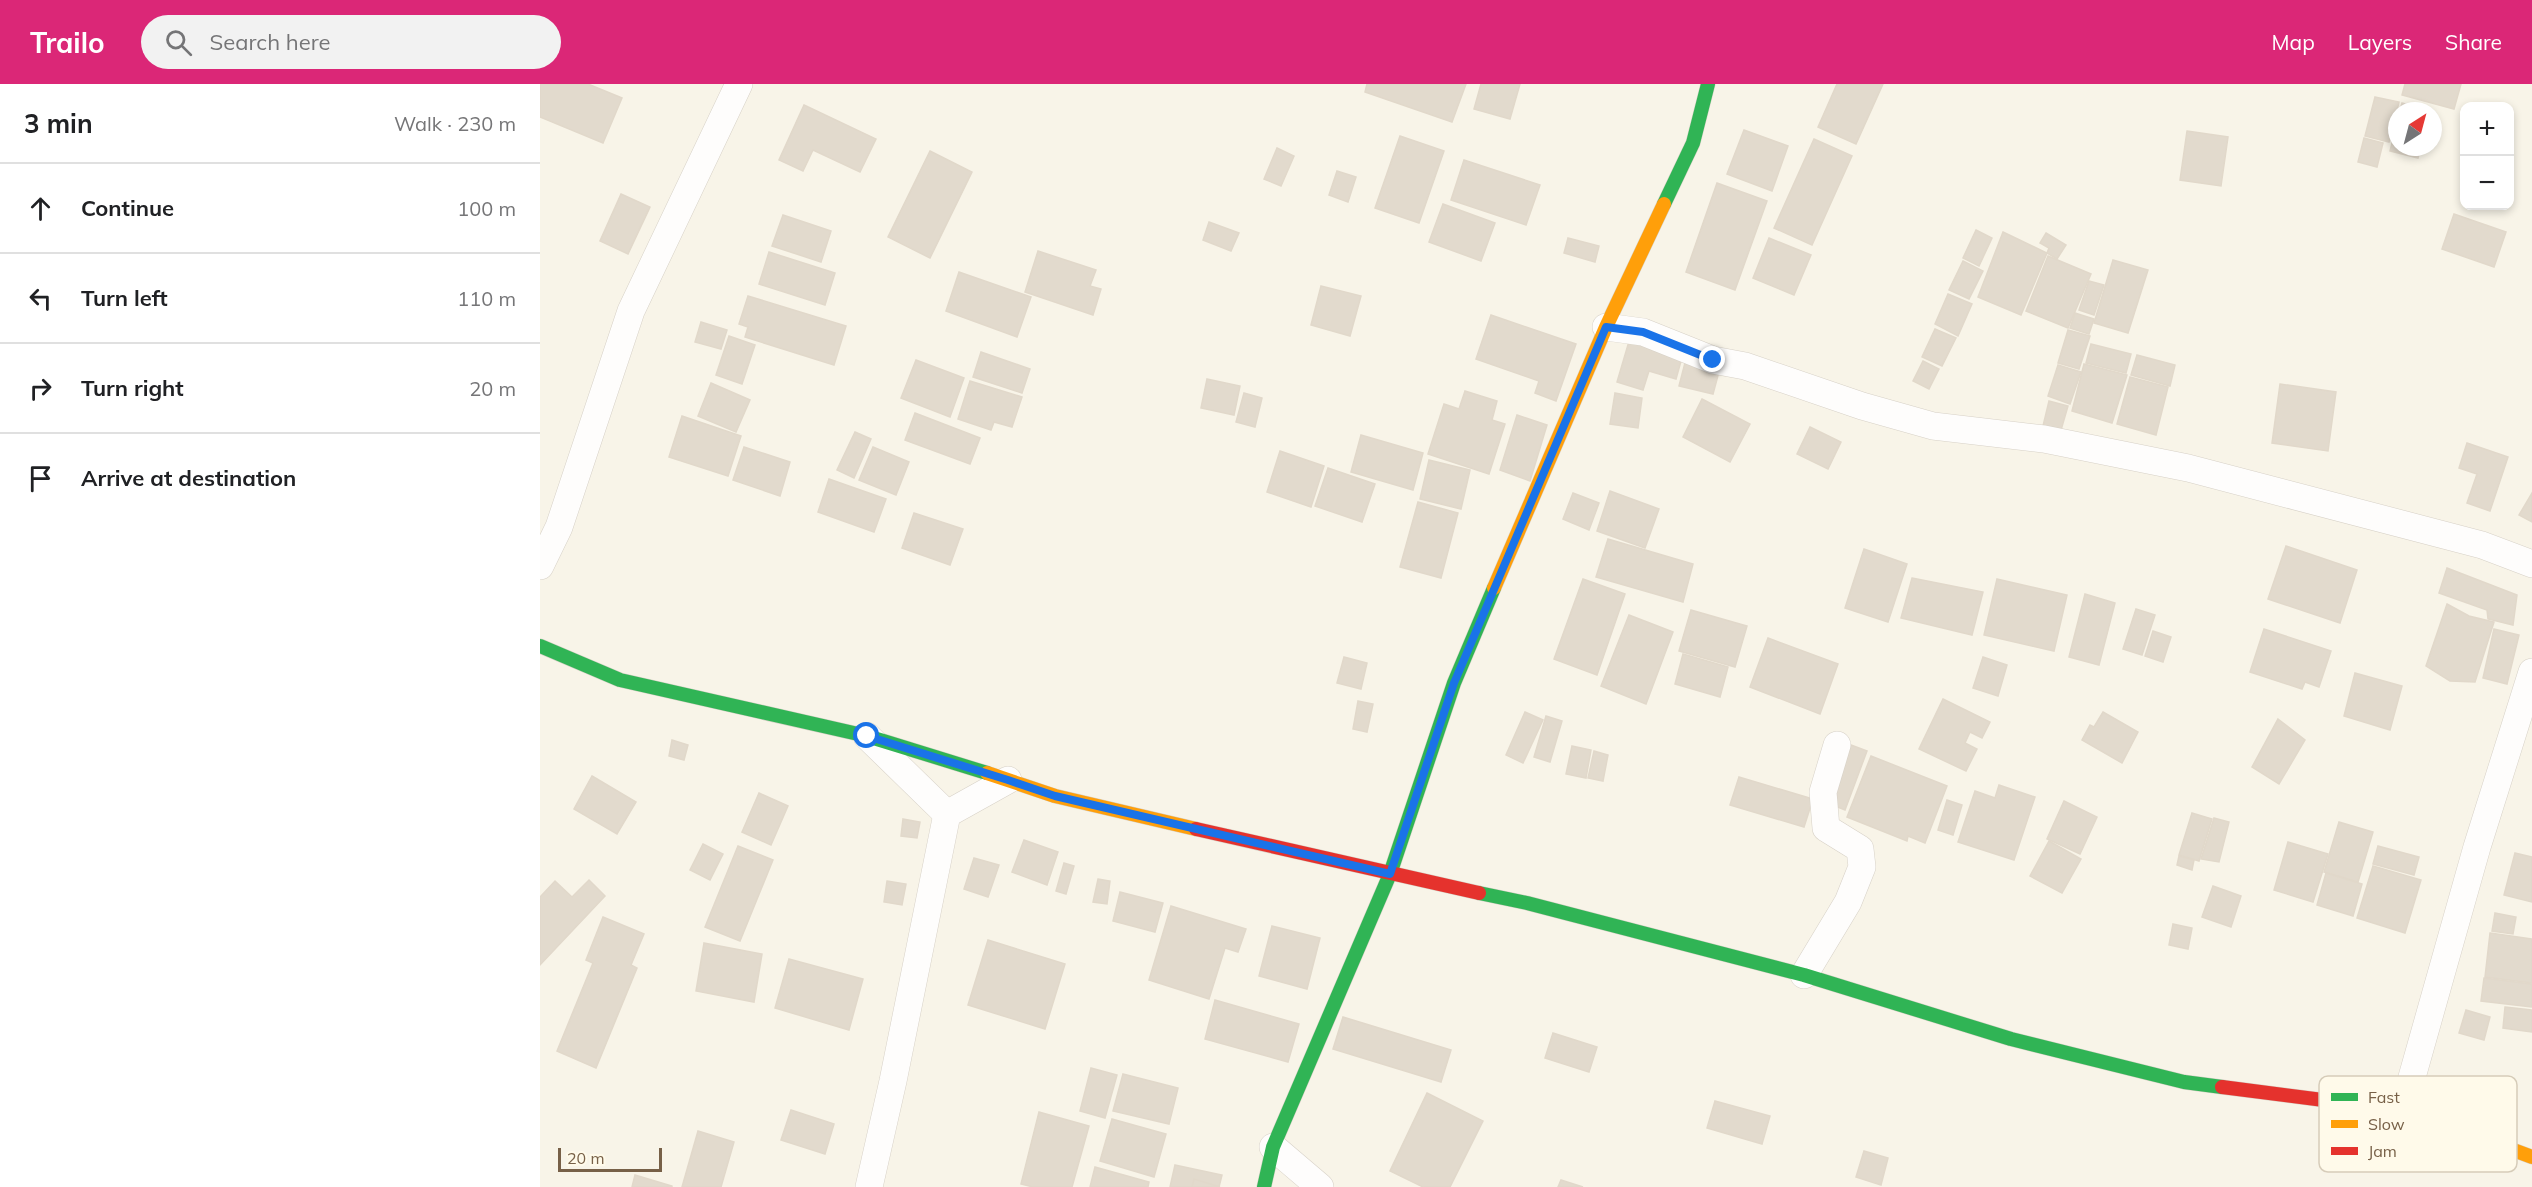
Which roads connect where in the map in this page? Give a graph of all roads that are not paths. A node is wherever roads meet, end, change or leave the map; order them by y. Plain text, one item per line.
1 (739, 84) edge
2 (1708, 84) edge
3 (1606, 327) junction
4 (2532, 564) edge
5 (540, 566) edge
6 (540, 646) edge
7 (2532, 672) edge
8 (867, 736) junction
9 (1837, 745) dead end
10 (1008, 780) junction
11 (947, 813) junction
12 (1390, 874) junction
13 (1804, 975) junction
14 (2412, 1076) edge
15 (2319, 1099) edge
16 (1274, 1147) junction
17 (2517, 1151) edge
18 (2532, 1157) edge
19 (869, 1187) edge
20 (1264, 1187) edge
21 (1320, 1187) edge

1 - 5 street
2 - 3 street
3 - 4 street
3 - 12 street
6 - 8 street
7 - 14 street
8 - 10 street
8 - 11 street
9 - 13 street
10 - 11 street
10 - 12 street
11 - 19 street
12 - 13 street
12 - 16 street
13 - 15 street
16 - 20 street
16 - 21 street
17 - 18 street

